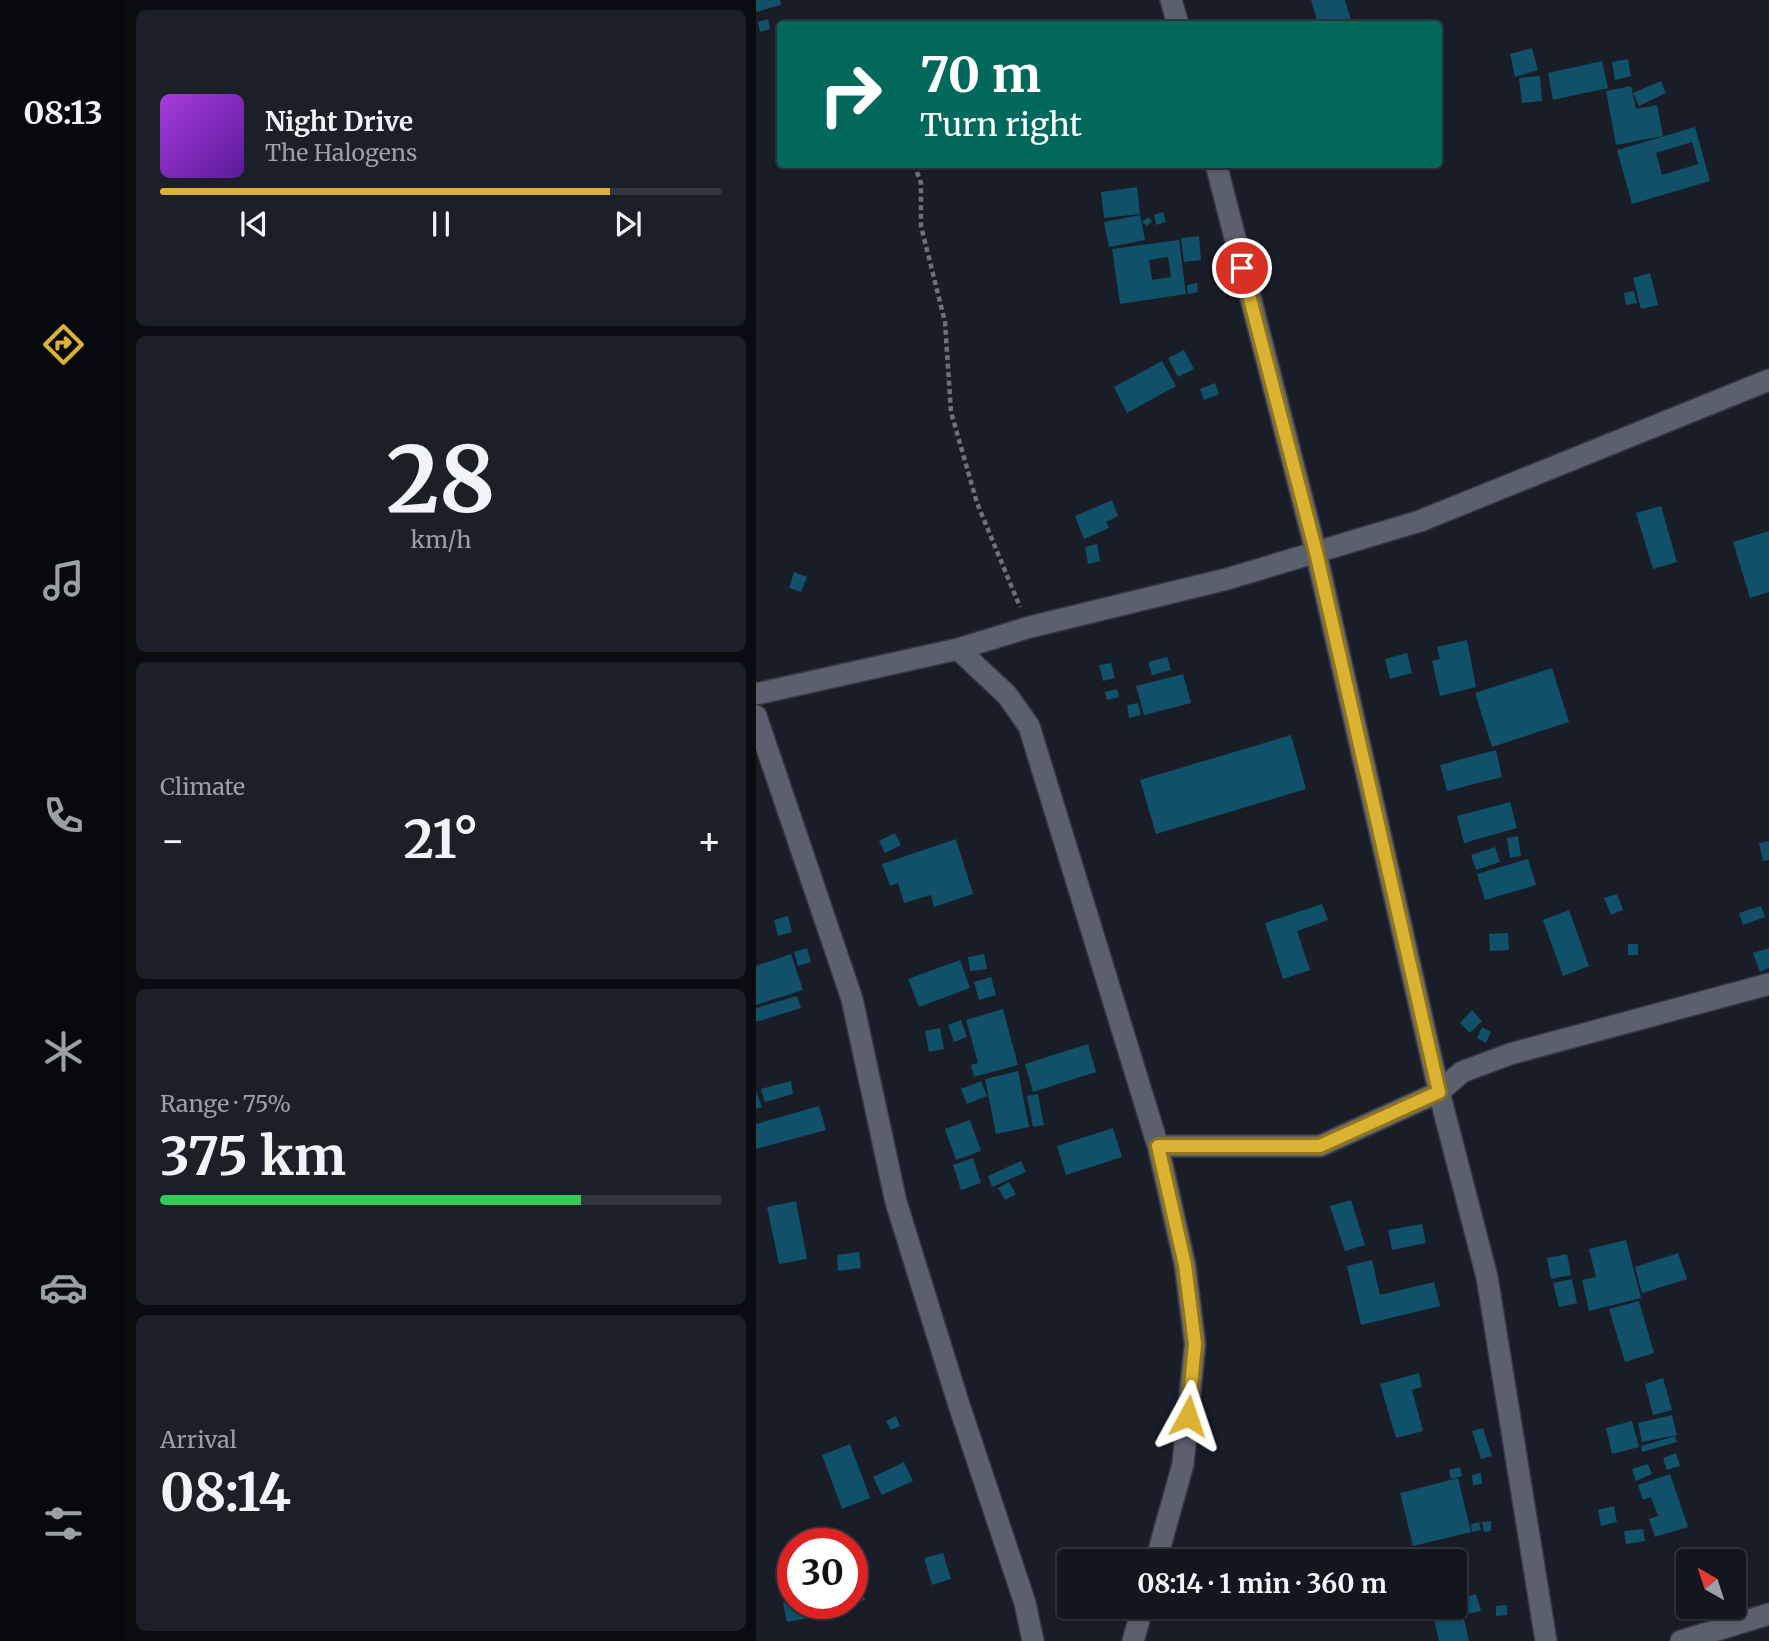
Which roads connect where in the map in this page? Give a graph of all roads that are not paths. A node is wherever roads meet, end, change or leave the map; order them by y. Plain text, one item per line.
1 (1171, 0) edge
2 (1177, 21) edge
3 (1217, 168) edge
4 (1769, 380) edge
5 (1316, 552) junction
6 (958, 649) junction
7 (756, 694) edge
8 (756, 716) edge
9 (1769, 984) edge
10 (1439, 1092) junction
11 (1158, 1146) junction
12 (1159, 1549) edge
13 (1769, 1614) edge
14 (1139, 1619) edge
15 (1033, 1641) edge
16 (1133, 1641) edge
17 (1546, 1641) edge
18 (1681, 1641) edge

1 - 2 street
3 - 5 street
4 - 5 street
5 - 6 street
5 - 10 street
6 - 7 street
6 - 11 street
8 - 15 street
9 - 10 street
10 - 11 street
10 - 17 street
11 - 12 street
13 - 18 street
14 - 16 street

